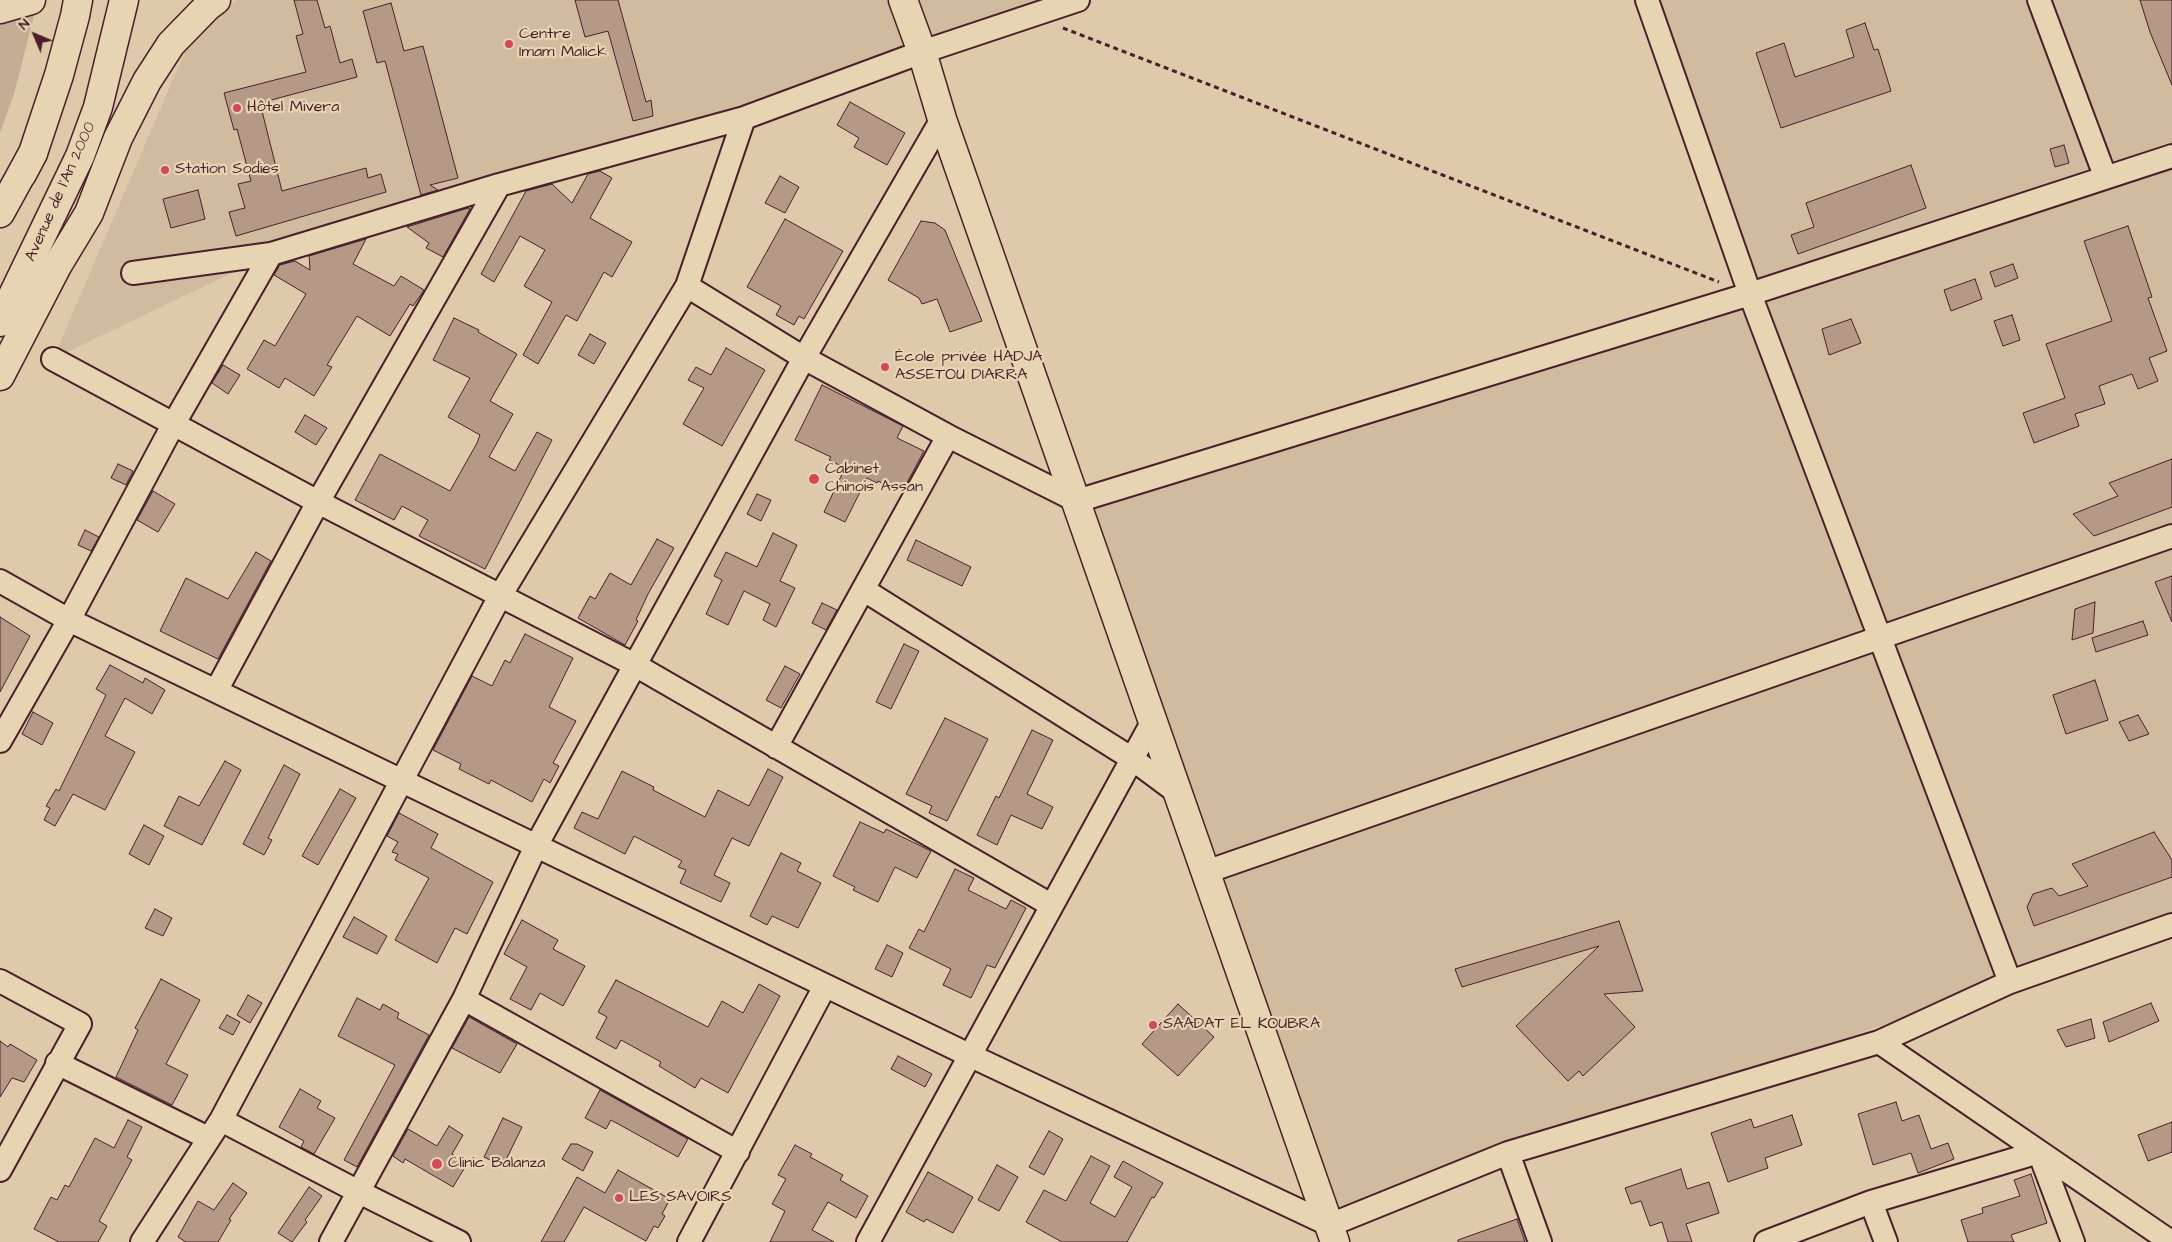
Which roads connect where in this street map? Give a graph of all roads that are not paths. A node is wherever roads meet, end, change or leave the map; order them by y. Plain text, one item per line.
1 (31, 0) edge
2 (216, 0) edge
3 (903, 0) edge
4 (1078, 0) edge
5 (1647, 0) edge
6 (2039, 0) edge
7 (76, 8) edge
8 (123, 8) edge
9 (0, 9) edge
10 (922, 52) junction
11 (744, 118) junction
12 (942, 119) junction
13 (33, 153) junction
14 (2172, 156) edge
15 (2105, 176) junction
16 (500, 185) junction
17 (0, 213) edge
18 (0, 218) edge
19 (271, 254) junction
20 (133, 273) dead end
21 (687, 286) junction
22 (1750, 294) junction
23 (0, 322) edge
24 (804, 358) junction
25 (53, 359) dead end
26 (0, 376) edge
27 (173, 425) junction
28 (948, 436) junction
29 (1077, 501) junction
30 (318, 502) junction
31 (2172, 536) edge
32 (0, 582) edge
33 (864, 590) junction
34 (500, 596) junction
35 (69, 620) junction
36 (1878, 637) junction
37 (634, 665) junction
38 (216, 691) junction
39 (1154, 719) junction
40 (0, 741) edge
41 (776, 747) junction
42 (1131, 758) junction
43 (403, 781) junction
44 (1178, 793) junction
45 (536, 846) junction
46 (1206, 872) junction
47 (1051, 905) junction
48 (2172, 925) edge
49 (0, 980) edge
50 (2010, 982) junction
51 (825, 986) junction
52 (464, 999) junction
53 (1879, 1042) junction
54 (969, 1056) junction
55 (57, 1063) junction
56 (221, 1120) junction
57 (208, 1138) junction
58 (738, 1152) junction
59 (2039, 1152) junction
60 (1508, 1153) junction
61 (0, 1170) edge
62 (359, 1192) junction
63 (1871, 1202) junction
64 (1332, 1234) edge
65 (142, 1242) edge
66 (331, 1242) edge
67 (459, 1242) edge
68 (689, 1242) edge
69 (868, 1242) edge
70 (1540, 1242) edge
71 (1766, 1242) edge
72 (1886, 1242) edge
73 (2073, 1242) edge
74 (2171, 1242) edge

1 - 9 main road
2 - 26 main road
3 - 10 main road
4 - 10 street
5 - 22 street
6 - 15 street
7 - 13 main road
8 - 23 main road, Avenue de l'An 2000
10 - 11 street
10 - 12 main road
11 - 16 street
11 - 21 street
12 - 24 street
12 - 29 main road
13 - 17 main road
13 - 18 main road
14 - 15 street
15 - 22 street
16 - 19 street
16 - 30 street
19 - 20 street
19 - 27 street
21 - 24 street
21 - 34 street
22 - 29 street
22 - 36 street
24 - 28 street
24 - 37 street
25 - 27 street
27 - 30 street
27 - 35 street
28 - 29 street
28 - 33 street
29 - 39 main road
30 - 34 street
30 - 38 street
31 - 36 street
32 - 35 street
33 - 41 street
33 - 42 street
34 - 37 street
34 - 43 street
35 - 38 street
35 - 40 street
36 - 46 street
36 - 50 street
37 - 41 street
37 - 45 street
38 - 43 street
39 - 42 street
39 - 44 main road
41 - 47 street
42 - 44 street
42 - 47 street
43 - 45 street
43 - 56 street
44 - 46 main road
45 - 51 street
45 - 52 street
46 - 64 main road
47 - 54 street
48 - 50 street
49 - 55 street
50 - 53 street
51 - 54 street
51 - 58 street
52 - 58 street
52 - 62 street
53 - 59 street
53 - 60 street
54 - 64 street
54 - 69 street
55 - 57 street
55 - 61 street
56 - 57 street
56 - 62 street
57 - 65 street
58 - 68 street
59 - 63 street
59 - 73 street
59 - 74 street
60 - 64 street
60 - 70 street
62 - 66 street
62 - 67 street
63 - 71 street
63 - 72 street

